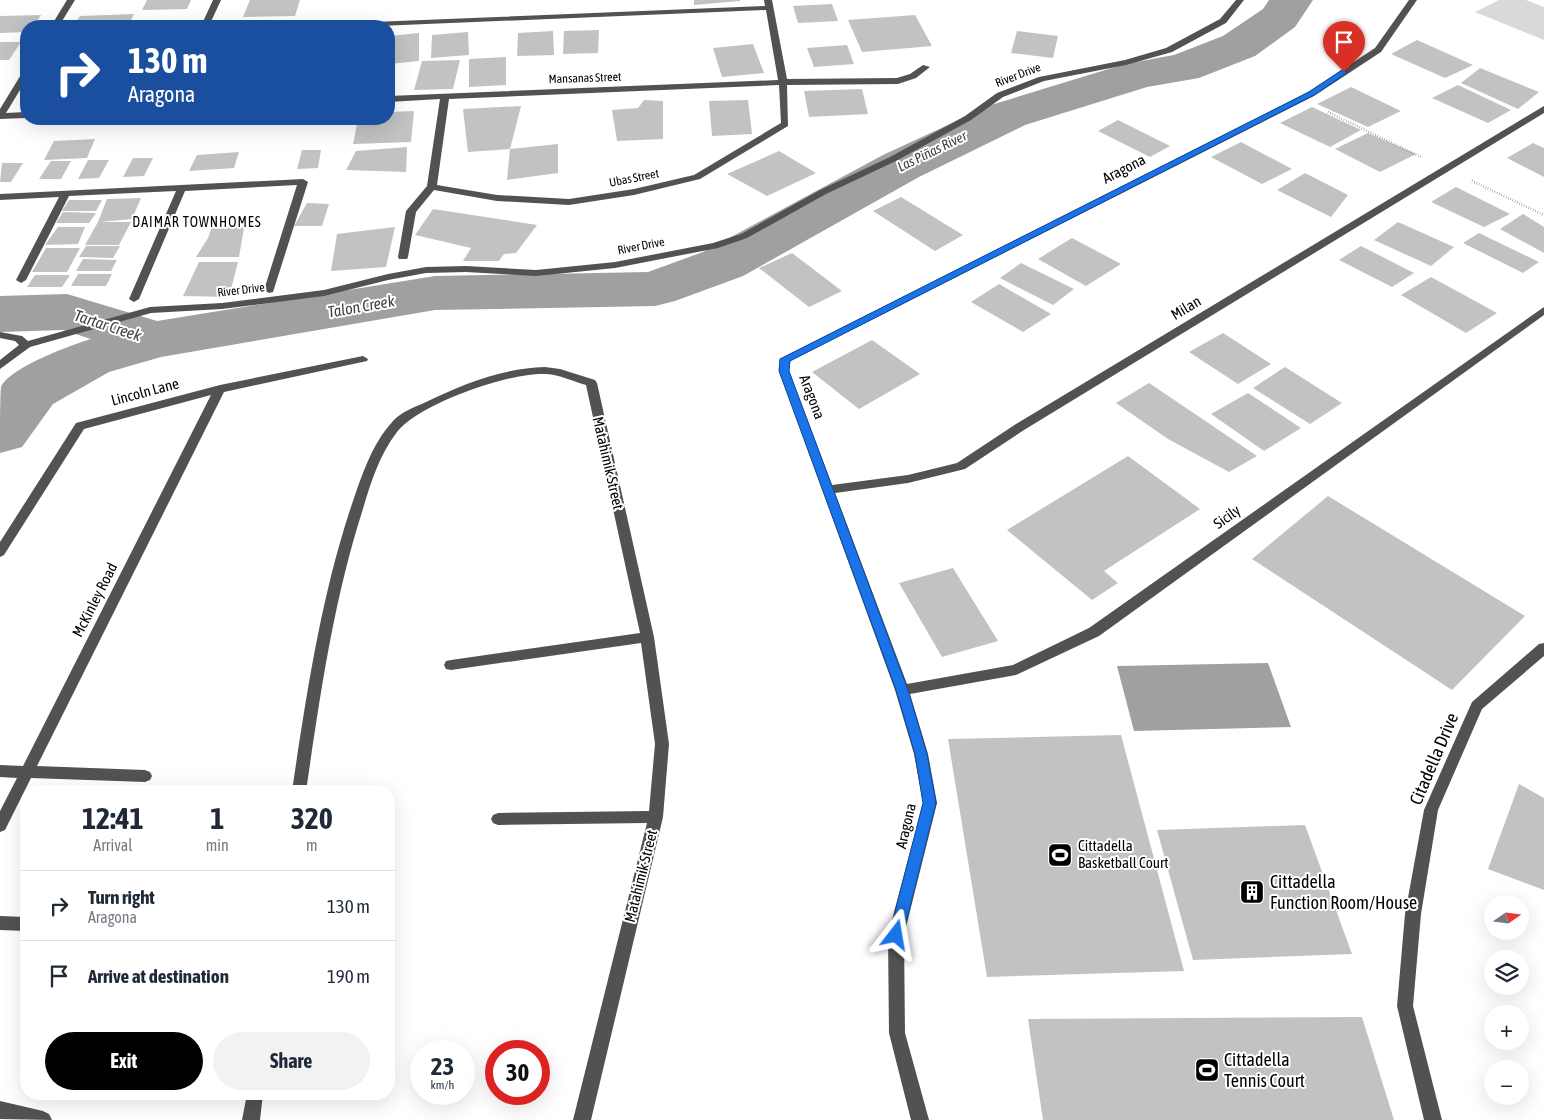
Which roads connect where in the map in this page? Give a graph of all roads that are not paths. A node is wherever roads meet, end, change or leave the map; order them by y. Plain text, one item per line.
1 (71, 0) edge
2 (218, 0) edge
3 (1240, 0) edge
4 (1413, 0) edge
5 (769, 4) edge
6 (59, 20) edge
7 (208, 20) edge
8 (395, 23) edge
9 (926, 67) dead end
10 (783, 82) junction
11 (20, 83) edge
12 (445, 97) junction
13 (395, 99) edge
14 (1544, 110) edge
15 (20, 114) edge
16 (0, 116) edge
17 (182, 187) junction
18 (432, 188) junction
19 (66, 192) junction
20 (0, 197) edge
21 (403, 257) dead end
22 (21, 280) dead end
23 (269, 290) dead end
24 (134, 299) dead end
25 (1544, 310) edge
26 (0, 335) edge
27 (26, 345) junction
28 (364, 359) dead end
29 (0, 366) edge
30 (220, 389) junction
31 (829, 490) junction
32 (0, 552) edge
33 (647, 637) junction
34 (1544, 648) edge
35 (451, 666) dead end
36 (902, 690) junction
37 (0, 771) edge
38 (28, 772) junction
39 (145, 776) dead end
40 (21, 785) edge
41 (300, 785) edge
42 (20, 787) edge
43 (656, 818) junction
44 (498, 819) dead end
45 (0, 826) edge
46 (0, 923) edge
47 (20, 924) edge
48 (254, 1100) edge
49 (0, 1110) edge
50 (43, 1120) edge
51 (251, 1120) edge
52 (582, 1120) edge
53 (920, 1120) edge
54 (1433, 1120) edge

1 - 6 street
2 - 7 street
3 - 27 street, River Drive
4 - 31 street, Aragona
5 - 8 street
5 - 10 street
9 - 10 street, Mansanas Street
10 - 12 street, Mansanas Street
10 - 18 street, Ubas Street
11 - 16 street
12 - 13 street, Mansanas Street
12 - 18 street
14 - 31 street, Milan
15 - 16 street
17 - 19 street
17 - 23 street
17 - 24 street
18 - 21 street
19 - 20 street
19 - 22 street
25 - 36 street, Sicily
26 - 27 street
27 - 29 street, River Drive
28 - 30 street, Lincoln Lane
30 - 32 street, Lincoln Lane
30 - 38 street, McKinley Road
31 - 36 street, Aragona
33 - 35 street
33 - 41 street, Matahimik Street
33 - 43 street, Matahimik Street
34 - 54 street, Citadella Drive
36 - 53 street, Aragona
37 - 38 street
38 - 39 street
38 - 40 street, McKinley Road
42 - 45 street, McKinley Road
43 - 44 street
43 - 52 street, Matahimik Street
46 - 47 street
48 - 51 street
49 - 50 street

